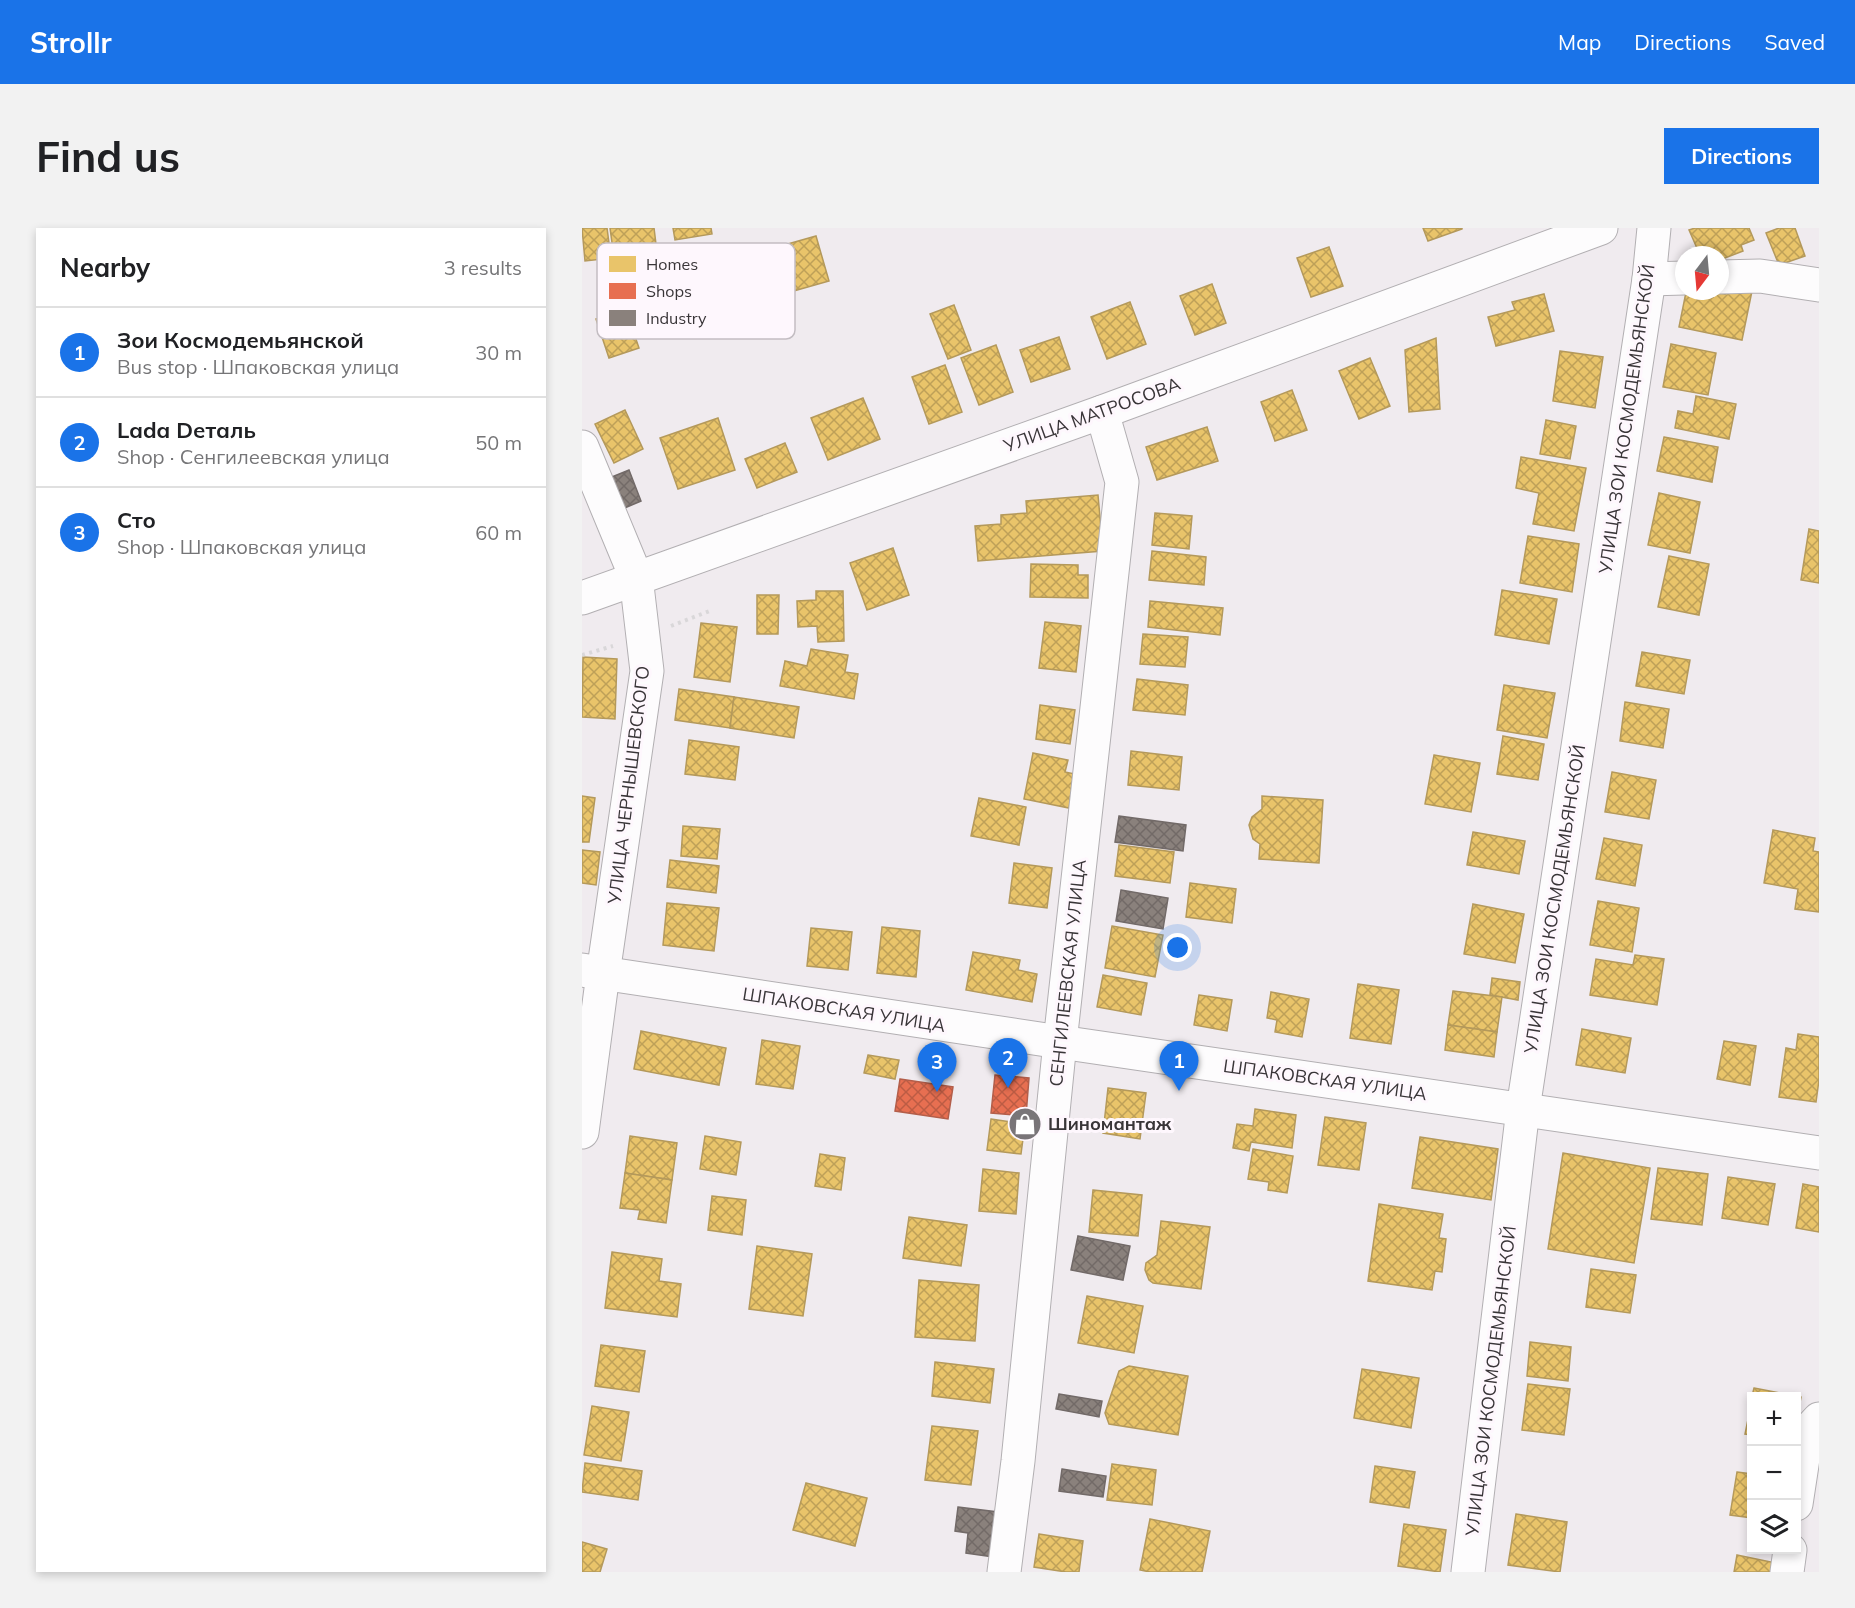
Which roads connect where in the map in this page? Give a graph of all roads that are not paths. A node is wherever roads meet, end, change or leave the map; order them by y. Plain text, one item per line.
1 (1602, 228) edge
2 (1654, 228) edge
3 (1729, 277) edge
4 (1675, 278) edge
5 (1649, 279) junction
6 (1819, 285) edge
7 (1102, 412) junction
8 (582, 447) edge
9 (636, 578) junction
10 (582, 598) edge
11 (592, 972) edge
12 (1060, 1042) junction
13 (1523, 1109) junction
14 (582, 1132) edge
15 (1819, 1153) edge
16 (1819, 1419) edge
17 (1798, 1500) edge
18 (1789, 1554) edge
19 (1004, 1572) edge
20 (1468, 1572) edge
21 (1787, 1572) edge

1 - 7 street, УЛИЦА МАТРОСОВА
2 - 5 street, УЛИЦА ЗОИ КОСМОДЕМЬЯНСКОЙ
3 - 6 street
4 - 5 street
5 - 13 street, УЛИЦА ЗОИ КОСМОДЕМЬЯНСКОЙ
7 - 9 street, УЛИЦА МАТРОСОВА
7 - 12 street, СЕНГИЛЕЕВСКАЯ УЛИЦА
8 - 9 street, УЛИЦА ЧЕРНЫШЕВСКОГО
9 - 10 street, УЛИЦА МАТРОСОВА
9 - 11 street, УЛИЦА ЧЕРНЫШЕВСКОГО
11 - 12 street, ШПАКОВСКАЯ УЛИЦА
11 - 14 street, УЛИЦА ЧЕРНЫШЕВСКОГО
12 - 13 street, ШПАКОВСКАЯ УЛИЦА
12 - 19 street, СЕНГИЛЕЕВСКАЯ УЛИЦА
13 - 15 street, ШПАКОВСКАЯ УЛИЦА
13 - 20 street, УЛИЦА ЗОИ КОСМОДЕМЬЯНСКОЙ
16 - 17 street
18 - 21 street

